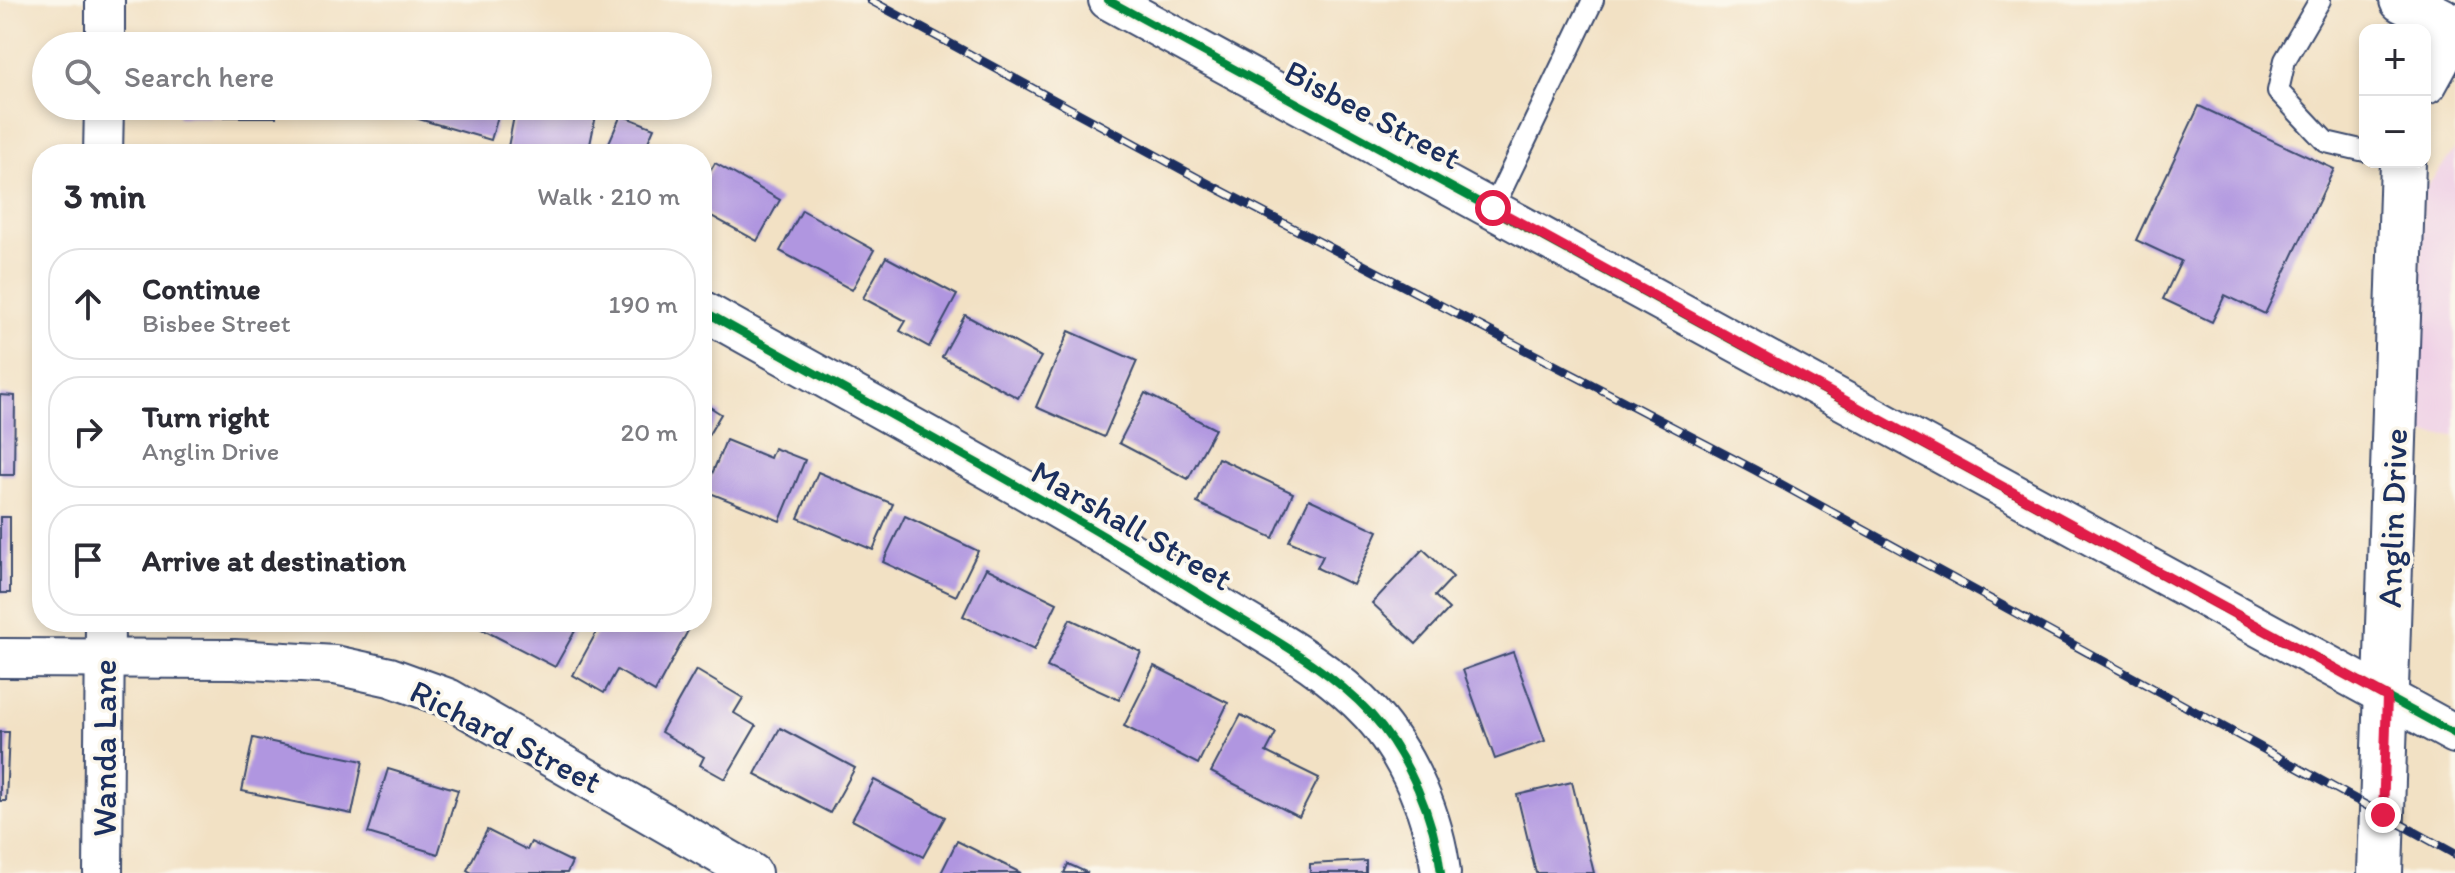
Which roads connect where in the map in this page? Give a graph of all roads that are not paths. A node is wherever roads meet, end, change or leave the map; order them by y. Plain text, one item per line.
1 (105, 0) edge
2 (1108, 0) edge
3 (1593, 0) edge
4 (2320, 0) edge
5 (2402, 0) edge
6 (2455, 28) edge
7 (105, 32) edge
8 (2431, 71) edge
9 (104, 120) edge
10 (103, 144) edge
11 (2359, 150) edge
12 (2403, 168) edge
13 (1493, 208) junction
14 (712, 316) edge
15 (105, 640) edge
16 (0, 658) edge
17 (2387, 697) junction
18 (2455, 734) edge
19 (103, 873) edge
20 (752, 873) edge
21 (1441, 873) edge
22 (2380, 873) edge

1 - 7 street
2 - 13 street, Bisbee Street
3 - 13 lane
4 - 11 lane
5 - 6 street
6 - 8 street
9 - 10 street
12 - 17 street, Anglin Drive
13 - 17 street, Bisbee Street
14 - 21 street, Marshall Street
15 - 16 street, Richard Street
15 - 19 street, Wanda Lane
15 - 20 street, Richard Street
17 - 18 street, Bisbee Street
17 - 22 street, Anglin Drive

